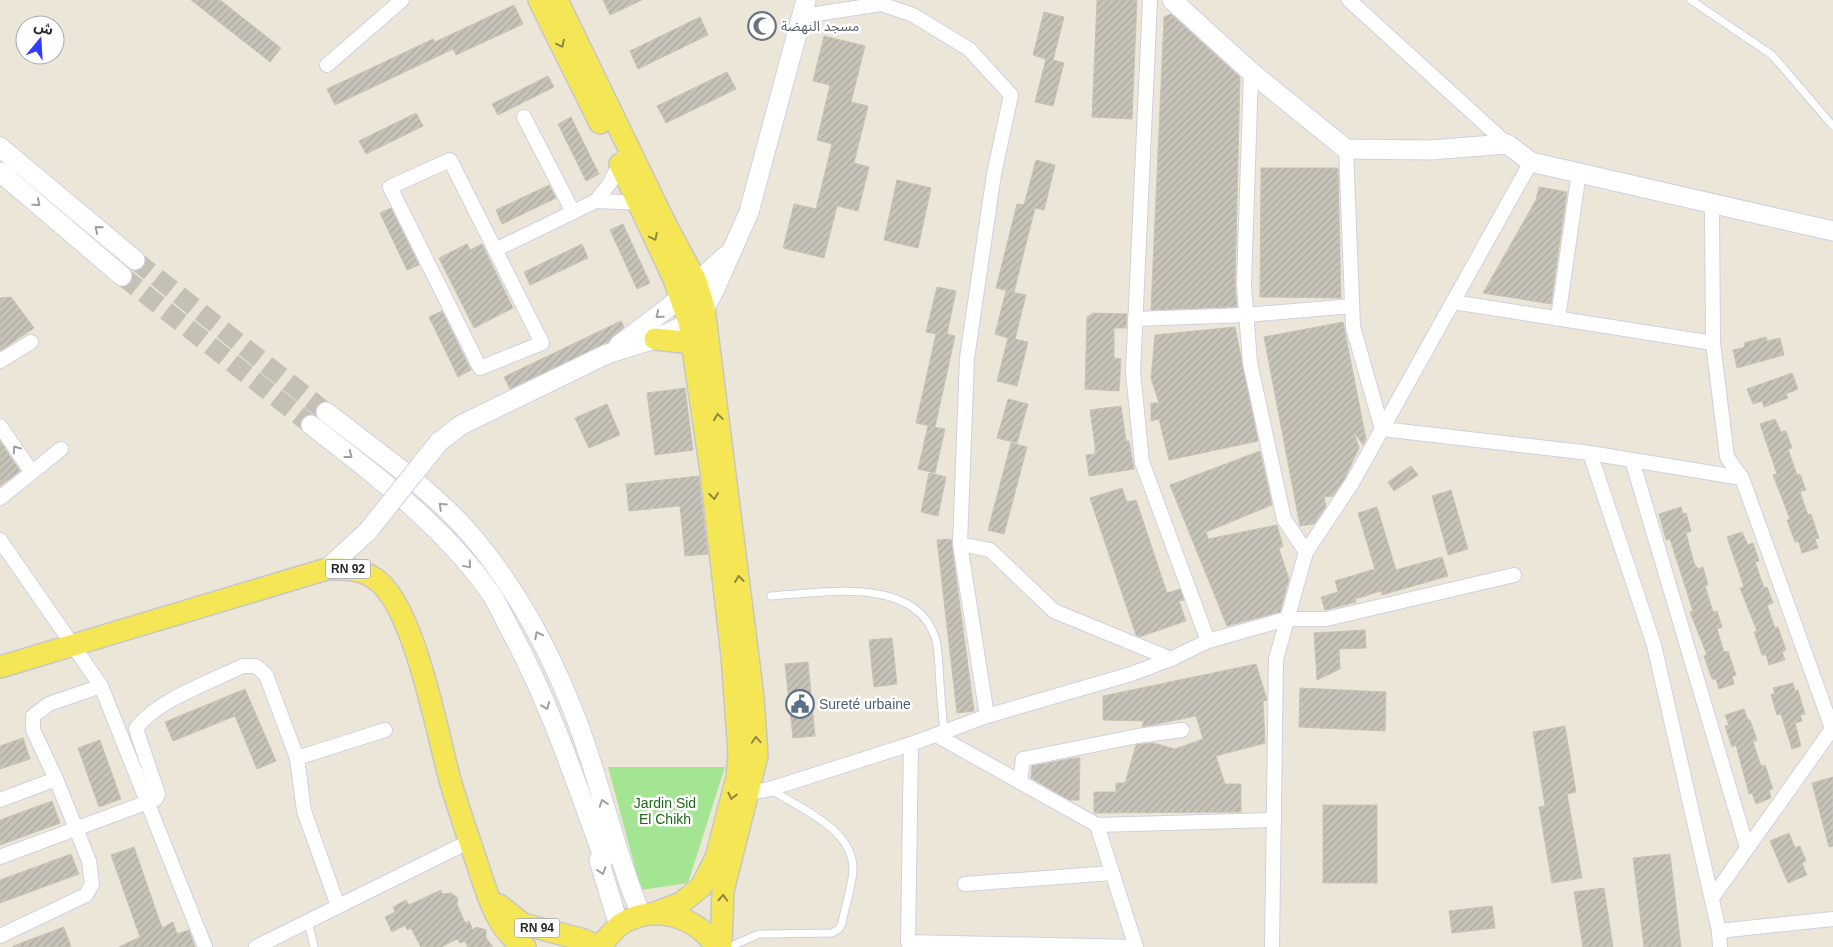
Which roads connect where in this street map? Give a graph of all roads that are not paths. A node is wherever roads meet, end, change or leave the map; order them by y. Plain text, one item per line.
1 (402, 0) edge
2 (539, 0) edge
3 (557, 0) edge
4 (1150, 0) edge
5 (1172, 0) edge
6 (1349, 0) edge
7 (1691, 0) edge
8 (804, 8) edge
9 (327, 65) dead end
10 (1251, 72) junction
11 (524, 117) dead end
12 (1833, 126) edge
13 (1507, 144) junction
14 (0, 147) edge
15 (1346, 150) junction
16 (625, 158) junction
17 (1531, 162) junction
18 (0, 172) edge
19 (1579, 172) junction
20 (596, 200) junction
21 (645, 200) junction
22 (1712, 204) junction
23 (573, 212) junction
24 (1833, 231) edge
25 (735, 248) junction
26 (495, 250) junction
27 (135, 260) tunnel mouth
28 (122, 276) tunnel mouth
29 (688, 288) junction
30 (1453, 302) junction
31 (1352, 306) junction
32 (696, 315) junction
33 (1246, 315) junction
34 (1558, 318) junction
35 (1135, 319) junction
36 (654, 338) junction
37 (32, 342) dead end
38 (693, 343) junction
39 (1713, 343) junction
40 (607, 354) junction
41 (0, 361) edge
42 (326, 412) tunnel mouth
43 (311, 424) tunnel mouth
44 (0, 426) edge
45 (1382, 429) junction
46 (61, 450) dead end
47 (1590, 453) junction
48 (1632, 460) junction
49 (718, 470) junction
50 (31, 471) junction
51 (1742, 478) junction
52 (0, 498) edge
53 (368, 531) junction
54 (0, 540) edge
55 (960, 544) junction
56 (1306, 552) junction
57 (327, 570) junction
58 (364, 574) junction
59 (1514, 574) dead end
60 (771, 596) dead end
61 (1286, 619) junction
62 (1208, 641) junction
63 (72, 645) junction
64 (740, 655) junction
65 (1171, 659) junction
66 (0, 666) edge
67 (101, 686) junction
68 (987, 716) junction
69 (385, 730) dead end
70 (1182, 730) dead end
71 (1833, 730) edge
72 (940, 733) junction
73 (911, 744) junction
74 (297, 758) junction
75 (56, 779) junction
76 (1020, 782) junction
77 (770, 789) junction
78 (749, 793) junction
79 (0, 800) edge
80 (146, 804) junction
81 (1274, 820) junction
82 (1097, 825) junction
83 (74, 828) junction
84 (470, 841) junction
85 (1747, 848) junction
86 (0, 857) edge
87 (1112, 873) junction
88 (965, 884) dead end
89 (486, 889) junction
90 (1712, 898) junction
91 (338, 906) junction
92 (646, 915) junction
93 (1833, 919) edge
94 (308, 921) junction
95 (619, 926) junction
96 (1719, 931) junction
97 (0, 936) edge
98 (205, 947) edge
99 (256, 947) edge
100 (314, 947) edge
101 (525, 947) edge
102 (599, 947) edge
103 (719, 947) edge
104 (729, 947) edge
105 (1272, 947) edge
106 (1720, 947) edge

1 - 9 street
2 -> 16 main road
3 - 16 main road
4 - 35 street
5 - 10 street
6 - 13 street
7 - 12 lane
8 - 25 street
8 - 55 street
10 - 15 street
10 - 33 street
11 - 23 street
13 - 15 street
13 - 17 street
27 -> 14 street
15 - 31 street
16 - 20 street
16 - 21 main road
17 - 19 street
17 - 30 street
18 -> 28 street
19 - 22 street
19 - 34 street
20 - 21 street
20 - 23 street
21 - 29 main road
22 - 24 street
22 - 39 street
23 - 26 street
25 - 29 street
25 - 32 street
26 - 26 street
29 - 32 main road
29 -> 40 street
30 - 34 street
30 - 45 street
31 - 33 street
31 - 45 street
32 - 36 street
32 - 38 main road
49 -> 32 main road
33 - 35 street
33 - 56 street
34 - 39 street
35 - 62 street
36 - 38 main road
36 - 40 street
37 - 41 street
38 - 49 main road
39 - 51 street
40 - 53 street, bridge
92 -> 42 street
43 -> 95 street
50 -> 44 street
45 - 47 street
45 - 56 street
46 - 50 street
47 - 48 street
47 - 90 street
48 - 51 street
48 - 85 street
49 - 64 main road
50 - 52 street
51 - 71 street
53 - 57 street
53 - 58 street
54 - 63 street
55 - 65 street
55 - 68 street
56 - 61 street
57 - 58 main road, RN 92
57 - 63 main road, RN 92
58 - 84 main road, RN 92
59 - 61 street
60 - 72 lane
61 - 62 street
61 - 81 street
62 - 65 street
63 - 66 main road, RN 92
63 - 67 street
78 -> 64 main road
64 -> 92 main road
65 - 68 street
67 - 75 street
67 - 80 street
68 - 72 street
69 - 74 street
70 - 76 street
71 - 85 street
72 - 73 street
72 - 76 street
73 - 77 street
73 - 87 street
74 - 80 street
74 - 91 street
75 - 79 street
75 - 83 street
76 - 82 street
77 - 78 street
77 - 104 lane
103 -> 78 main road
80 - 83 street
80 - 98 street
81 - 82 street
81 - 105 street
82 - 87 street
83 - 86 street
83 - 97 street
84 - 89 main road, RN 92
84 - 91 street
85 - 90 street
87 - 88 street
89 - 101 main road, RN 94
89 - 102 main road, RN 94
90 - 96 street
91 - 94 street
92 - 95 main road
92 - 103 main road
93 - 96 street
94 - 99 street
94 - 100 lane
95 - 102 main road
96 - 106 street

